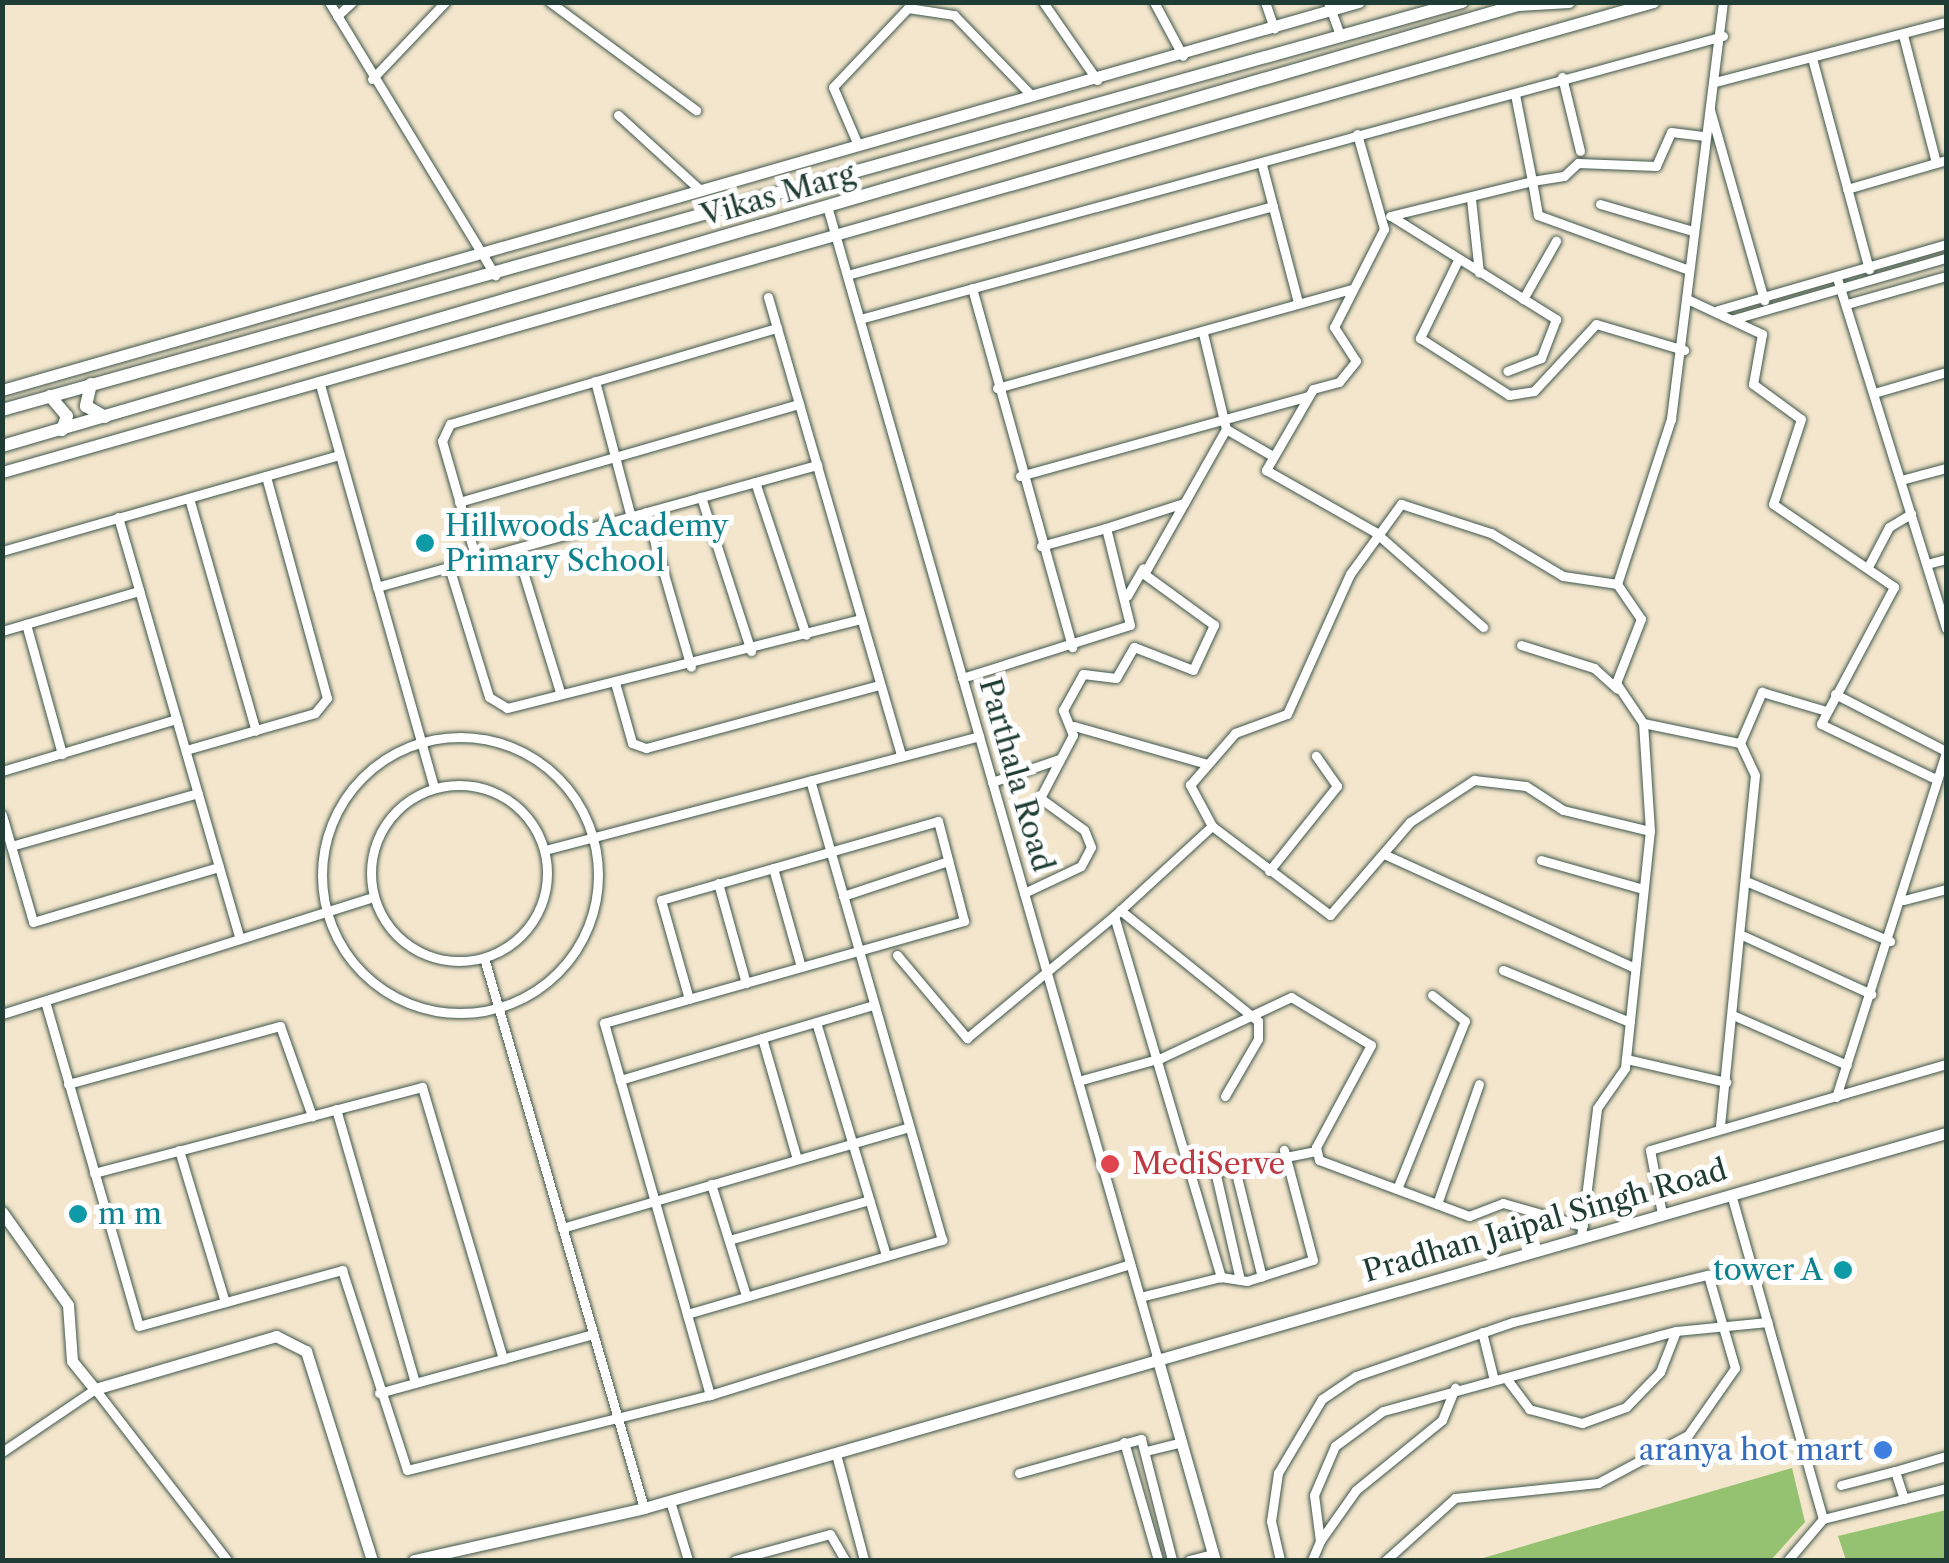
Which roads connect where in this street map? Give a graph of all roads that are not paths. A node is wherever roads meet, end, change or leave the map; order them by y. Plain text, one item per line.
1 (329, 2) edge
2 (352, 2) edge
3 (444, 2) edge
4 (550, 2) edge
5 (1043, 2) edge
6 (1154, 2) edge
7 (1265, 2) edge
8 (1359, 2) edge
9 (1462, 2) edge
10 (1569, 2) edge
11 (1653, 2) edge
12 (1724, 2) edge
13 (1522, 4) edge
14 (905, 5) edge
15 (1329, 6) edge
16 (337, 16) junction
17 (1946, 22) edge
18 (1275, 30) junction
19 (1902, 35) junction
20 (1723, 36) junction
21 (1341, 37) junction
22 (1184, 56) junction
23 (1812, 58) junction
24 (1562, 77) junction
25 (372, 79) junction
26 (1097, 80) junction
27 (1715, 82) junction
28 (1515, 94) junction
29 (1032, 96) junction
30 (1708, 106) junction
31 (696, 110) dead end
32 (618, 116) dead end
33 (1357, 134) junction
34 (1705, 136) junction
35 (858, 145) junction
36 (1580, 151) dead end
37 (1941, 161) edge
38 (1262, 164) junction
39 (1532, 181) junction
40 (700, 190) junction
41 (1847, 190) junction
42 (1471, 198) junction
43 (1600, 204) dead end
44 (827, 206) junction
45 (1273, 206) junction
46 (1387, 216) junction
47 (1693, 231) junction
48 (836, 235) junction
49 (1556, 241) dead end
50 (1946, 244) edge
51 (482, 253) junction
52 (1946, 258) edge
53 (1458, 262) junction
54 (1869, 269) junction
55 (1689, 270) junction
56 (495, 274) junction
57 (1479, 274) junction
58 (847, 276) junction
59 (1946, 276) edge
60 (1838, 278) junction
61 (972, 288) junction
62 (1351, 290) junction
63 (1842, 291) junction
64 (768, 296) dead end
65 (1523, 299) junction
66 (1687, 300) junction
67 (1764, 300) junction
68 (1298, 302) junction
69 (1847, 304) junction
70 (1715, 311) junction
71 (860, 319) junction
72 (1734, 319) junction
73 (777, 328) junction
74 (1203, 333) junction
75 (1684, 350) junction
76 (1508, 372) dead end
77 (1946, 372) edge
78 (319, 381) junction
79 (595, 382) junction
80 (91, 384) junction
81 (997, 388) junction
82 (2, 390) edge
83 (1874, 394) junction
84 (50, 396) junction
85 (1308, 396) junction
86 (799, 404) junction
87 (2, 410) edge
88 (1226, 416) junction
89 (105, 417) junction
90 (1226, 428) junction
91 (62, 430) junction
92 (2, 446) edge
93 (340, 455) junction
94 (1271, 455) junction
95 (616, 457) junction
96 (817, 465) junction
97 (1946, 468) edge
98 (2, 472) edge
99 (266, 476) junction
100 (1020, 476) junction
101 (1901, 480) junction
102 (755, 482) junction
103 (700, 497) junction
104 (189, 498) junction
105 (460, 502) junction
106 (1184, 503) junction
107 (646, 512) junction
108 (1911, 514) junction
109 (118, 517) junction
110 (631, 517) junction
111 (1106, 528) junction
112 (1376, 532) junction
113 (1041, 546) junction
114 (516, 549) junction
115 (2, 551) edge
116 (1946, 559) edge
117 (476, 560) junction
118 (1927, 564) junction
119 (1869, 565) junction
120 (1145, 566) junction
121 (449, 568) junction
122 (1617, 584) junction
123 (377, 588) junction
124 (139, 591) junction
125 (1126, 596) junction
126 (861, 619) junction
127 (26, 624) junction
128 (1128, 626) junction
129 (1483, 627) dead end
130 (1946, 628) edge
131 (2, 631) edge
132 (806, 635) junction
133 (1522, 645) dead end
134 (1072, 646) junction
135 (1134, 647) junction
136 (751, 651) junction
137 (692, 667) junction
138 (962, 678) junction
139 (616, 686) junction
140 (880, 686) junction
141 (1618, 691) junction
142 (560, 692) junction
143 (1835, 694) junction
144 (1826, 711) junction
145 (176, 719) junction
146 (1643, 723) junction
147 (1074, 726) junction
148 (256, 732) junction
149 (979, 736) junction
150 (421, 742) junction
151 (1740, 743) junction
152 (186, 750) junction
153 (1946, 752) edge
154 (62, 754) junction
155 (901, 756) junction
156 (1316, 756) dead end
157 (1059, 759) junction
158 (1208, 764) junction
159 (2, 771) edge
160 (1936, 778) junction
161 (810, 780) junction
162 (992, 782) junction
163 (434, 788) junction
164 (198, 793) junction
165 (2, 815) edge
166 (1212, 826) junction
167 (1650, 832) junction
168 (594, 838) junction
169 (11, 846) junction
170 (546, 850) junction
171 (830, 852) junction
172 (1386, 854) junction
173 (1541, 860) dead end
174 (948, 861) junction
175 (219, 867) junction
176 (773, 868) junction
177 (1269, 872) junction
178 (1748, 882) junction
179 (718, 884) junction
180 (1640, 888) junction
181 (1946, 889) edge
182 (1024, 892) junction
183 (843, 896) junction
184 (370, 898) junction
185 (1904, 900) junction
186 (324, 912) junction
187 (1117, 913) junction
188 (1744, 936) junction
189 (240, 939) junction
190 (1890, 941) junction
191 (859, 951) junction
192 (897, 954) dead end
193 (484, 958) junction
194 (802, 967) junction
195 (1635, 968) junction
196 (1503, 970) dead end
197 (1046, 971) junction
198 (746, 983) junction
199 (1871, 994) junction
200 (1432, 995) dead end
201 (689, 999) junction
202 (44, 1001) junction
203 (874, 1005) junction
204 (498, 1008) junction
205 (2, 1014) edge
206 (1735, 1016) junction
207 (1258, 1020) junction
208 (816, 1022) junction
209 (1630, 1022) junction
210 (762, 1038) junction
211 (1161, 1058) junction
212 (1626, 1059) junction
213 (1946, 1064) edge
214 (1847, 1066) junction
215 (620, 1080) junction
216 (1078, 1081) junction
217 (1726, 1082) junction
218 (68, 1084) junction
219 (1479, 1084) dead end
220 (1224, 1096) dead end
221 (1836, 1097) junction
222 (336, 1109) junction
223 (312, 1116) junction
224 (909, 1126) junction
225 (1720, 1126) junction
226 (1946, 1134) edge
227 (852, 1143) junction
228 (180, 1150) junction
229 (1284, 1150) junction
230 (1316, 1150) junction
231 (797, 1159) junction
232 (1234, 1165) junction
233 (94, 1173) junction
234 (712, 1184) junction
235 (1397, 1189) junction
236 (1731, 1194) junction
237 (654, 1200) junction
238 (869, 1200) junction
239 (1437, 1204) junction
240 (2, 1212) edge
241 (1662, 1214) junction
242 (562, 1228) junction
243 (1582, 1231) junction
244 (729, 1240) junction
245 (886, 1256) junction
246 (1130, 1264) junction
247 (1752, 1267) junction
248 (1708, 1275) junction
249 (1221, 1277) junction
250 (1262, 1277) junction
251 (1240, 1280) junction
252 (746, 1296) junction
253 (1140, 1298) junction
254 (225, 1302) junction
255 (687, 1314) junction
256 (1721, 1320) junction
257 (1768, 1322) junction
258 (1676, 1331) junction
259 (1482, 1332) junction
260 (593, 1334) junction
261 (1157, 1357) junction
262 (503, 1359) junction
263 (1506, 1378) junction
264 (1494, 1380) junction
265 (416, 1383) junction
266 (1456, 1387) junction
267 (94, 1388) junction
268 (379, 1393) junction
269 (710, 1395) junction
270 (618, 1416) junction
271 (1124, 1442) junction
272 (1182, 1442) junction
273 (1146, 1451) junction
274 (2, 1452) edge
275 (836, 1454) junction
276 (1946, 1456) edge
277 (1894, 1471) junction
278 (1019, 1473) dead end
279 (1841, 1485) dead end
280 (1946, 1488) edge
281 (1904, 1499) junction
282 (670, 1501) junction
283 (644, 1508) junction
284 (1823, 1519) junction
285 (1320, 1542) junction
286 (1214, 1557) edge
287 (228, 1560) edge
288 (372, 1560) edge
289 (414, 1560) edge
290 (688, 1560) edge
291 (736, 1560) edge
292 (845, 1560) edge
293 (864, 1560) edge
294 (1158, 1560) edge
295 (1172, 1560) edge
296 (1188, 1560) edge
297 (1280, 1560) edge
298 (1312, 1560) edge
299 (1386, 1560) edge
300 (1788, 1560) edge

1 - 16 street
2 - 16 street
3 - 25 street
4 - 31 street
5 - 26 street
6 - 22 street
7 - 18 street
8 - 15 street
9 - 21 main road, Vikas Marg
10 - 13 main road, Vikas Marg
11 - 48 street
12 - 20 street
13 - 44 main road, Vikas Marg
14 - 29 street
14 - 35 street
15 - 18 street
15 - 21 street
16 - 25 street
17 - 19 street
18 - 22 street
19 - 23 street
19 - 37 street
20 - 24 street
20 - 27 street
21 - 56 main road, Vikas Marg
22 - 26 street
23 - 27 street
23 - 41 street
24 - 28 street
24 - 36 street
25 - 51 street
26 - 29 street
27 - 30 street
28 - 33 street
28 - 39 street
29 - 35 street
30 - 34 street
30 - 67 street
32 - 40 street
33 - 38 street
33 - 46 street
34 - 39 street
34 - 47 street
35 - 40 street
37 - 41 street
38 - 45 street
38 - 58 street
39 - 42 street
39 - 55 street
40 - 51 street
41 - 54 street
42 - 46 street
42 - 57 street
43 - 47 street
44 - 48 street, Parthala Road
44 - 89 main road, Vikas Marg
45 - 61 street
45 - 68 street
46 - 53 street
46 - 62 street
47 - 55 street
48 - 58 street, Parthala Road
48 - 78 street
49 - 65 street
50 - 54 street
51 - 56 street
51 - 82 street
52 - 63 street
53 - 57 street
53 - 75 street
54 - 60 street
55 - 66 street
56 - 80 main road, Vikas Marg
57 - 65 street
58 - 71 street, Parthala Road
59 - 69 street
60 - 63 street
60 - 67 street
61 - 71 street
61 - 81 street
62 - 68 street
62 - 85 street
63 - 69 street
63 - 72 street
64 - 73 street
65 - 76 street
66 - 70 street
66 - 75 street
67 - 70 street
68 - 74 street
69 - 83 street
70 - 72 street
71 - 138 street, Parthala Road
72 - 119 street
73 - 79 street
73 - 86 street
74 - 81 street
74 - 88 street
75 - 122 street
77 - 83 street
78 - 93 street
78 - 98 street
79 - 95 street
79 - 105 street
80 - 84 main road, Vikas Marg
80 - 89 main road
81 - 100 street
83 - 101 street
84 - 87 main road, Vikas Marg
84 - 91 main road
85 - 88 street
85 - 94 street
86 - 95 street
86 - 96 street
88 - 90 street
88 - 100 street
89 - 91 main road, Vikas Marg
90 - 94 street
90 - 106 street
91 - 92 main road, Vikas Marg
93 - 99 street
93 - 123 street
94 - 112 street
95 - 105 street
95 - 110 street
96 - 102 street
96 - 126 street
97 - 101 street
99 - 104 street
99 - 148 street
100 - 113 street
101 - 108 street
102 - 103 street
102 - 132 street
103 - 107 street
103 - 136 street
104 - 109 street
104 - 148 street
105 - 117 street
106 - 111 street
106 - 120 street
107 - 110 street
107 - 137 street
108 - 118 street
108 - 119 street
109 - 115 street
109 - 124 street
110 - 114 street
111 - 113 street
111 - 125 street
112 - 122 street
112 - 129 street
112 - 158 street
113 - 134 street
114 - 117 street
114 - 142 street
116 - 118 street
117 - 121 street
118 - 130 street
119 - 143 street
120 - 125 street
120 - 135 street
121 - 123 street
121 - 142 street
122 - 141 street
123 - 150 street
124 - 127 street
124 - 145 street
125 - 128 street
126 - 132 street
126 - 140 street
127 - 131 street
127 - 154 street
128 - 134 street
128 - 135 street
132 - 136 street
133 - 141 street
134 - 138 street
135 - 147 street
136 - 137 street
137 - 139 street
138 - 149 street, Parthala Road
139 - 140 street
139 - 142 street
140 - 155 street
141 - 146 street
143 - 144 street
143 - 153 street
144 - 151 street
144 - 160 street
145 - 152 street
145 - 154 street
146 - 151 street
146 - 167 street
147 - 157 street
147 - 158 street
148 - 152 street
149 - 155 street
149 - 162 street, Parthala Road
150 - 163 street
150 - 168 street
150 - 186 street
151 - 178 street
152 - 164 street
153 - 160 street
154 - 159 street
155 - 161 street
156 - 177 street
157 - 162 street
157 - 182 street
158 - 166 street
160 - 185 street
161 - 168 street
161 - 171 street
162 - 182 street, Parthala Road
163 - 170 street
163 - 184 street
164 - 169 street
164 - 175 street
165 - 169 street
166 - 177 street
166 - 187 street
167 - 172 street
167 - 180 street
168 - 170 street
168 - 204 street
169 - 175 street
170 - 193 street
171 - 174 street
171 - 176 street
171 - 183 street
172 - 177 street
172 - 195 street
173 - 180 street
174 - 183 street
174 - 191 street
175 - 189 street
176 - 179 street
176 - 194 street
178 - 188 street
178 - 190 street
179 - 198 street
179 - 201 street
180 - 195 street
181 - 185 street
182 - 197 street, Parthala Road
183 - 191 street
184 - 186 street
184 - 193 street
185 - 190 street
186 - 189 street
186 - 204 street
187 - 197 street
187 - 207 street
187 - 211 street
188 - 199 street
188 - 206 street
189 - 202 street
190 - 199 street
191 - 194 street
191 - 203 street
192 - 197 street
193 - 204 street
194 - 198 street
195 - 209 street
196 - 209 street
197 - 216 street, Parthala Road
198 - 201 street
199 - 214 street
200 - 235 street
201 - 215 street
202 - 205 street
202 - 218 street
203 - 208 street
203 - 224 street
204 - 242 street
206 - 214 street
206 - 217 street
207 - 211 street
207 - 220 street
207 - 230 street
208 - 210 street
208 - 227 street
209 - 212 street
210 - 215 street
210 - 231 street
211 - 216 street
211 - 249 street
212 - 217 street
212 - 243 street
213 - 221 street
214 - 221 street
215 - 237 street
216 - 246 street, Parthala Road
217 - 225 street
218 - 223 street
218 - 233 street
219 - 239 street
221 - 225 street
222 - 223 street
222 - 262 street
222 - 265 street
223 - 228 street
224 - 227 street
224 - 245 street
225 - 241 street
226 - 236 street, Pradhan Jaipal Singh Road
227 - 231 street
227 - 238 street
228 - 233 street
228 - 254 street
229 - 230 street
229 - 232 street
229 - 250 street
230 - 235 street
231 - 234 street
232 - 250 street
232 - 251 street
233 - 254 street
234 - 237 street
234 - 244 street
235 - 239 street
236 - 241 street, Pradhan Jaipal Singh Road
236 - 247 street
237 - 242 street
237 - 255 street
238 - 244 street
238 - 245 street
239 - 243 street
240 - 267 street
241 - 243 street, Pradhan Jaipal Singh Road
242 - 260 street
243 - 261 street, Pradhan Jaipal Singh Road
244 - 252 street
245 - 252 street
246 - 253 street, Parthala Road
246 - 269 street
247 - 248 street
247 - 257 street
248 - 256 street
248 - 259 street
249 - 251 street
249 - 253 street
250 - 251 street
252 - 255 street
253 - 261 street, Parthala Road
254 - 268 street
255 - 269 street
256 - 257 street
256 - 258 street
256 - 299 street
257 - 284 street
258 - 263 street
258 - 263 street
259 - 264 street
259 - 297 street
260 - 262 street
260 - 270 street
261 - 272 street
261 - 275 street, Pradhan Jaipal Singh Road
262 - 265 street
263 - 264 street
264 - 266 street
265 - 268 street
266 - 285 street
266 - 285 street
267 - 274 street
267 - 287 street
267 - 288 street
268 - 270 street
269 - 270 street
270 - 283 street
271 - 273 street
271 - 278 street
271 - 294 street
272 - 273 street
272 - 286 street
273 - 295 street
275 - 282 street, Pradhan Jaipal Singh Road
275 - 293 street
276 - 277 street
277 - 279 street
277 - 281 street
280 - 281 street
281 - 284 street
282 - 283 street, Pradhan Jaipal Singh Road
282 - 290 street
283 - 289 street, Pradhan Jaipal Singh Road
284 - 300 street
285 - 298 street
286 - 296 street
291 - 292 street

